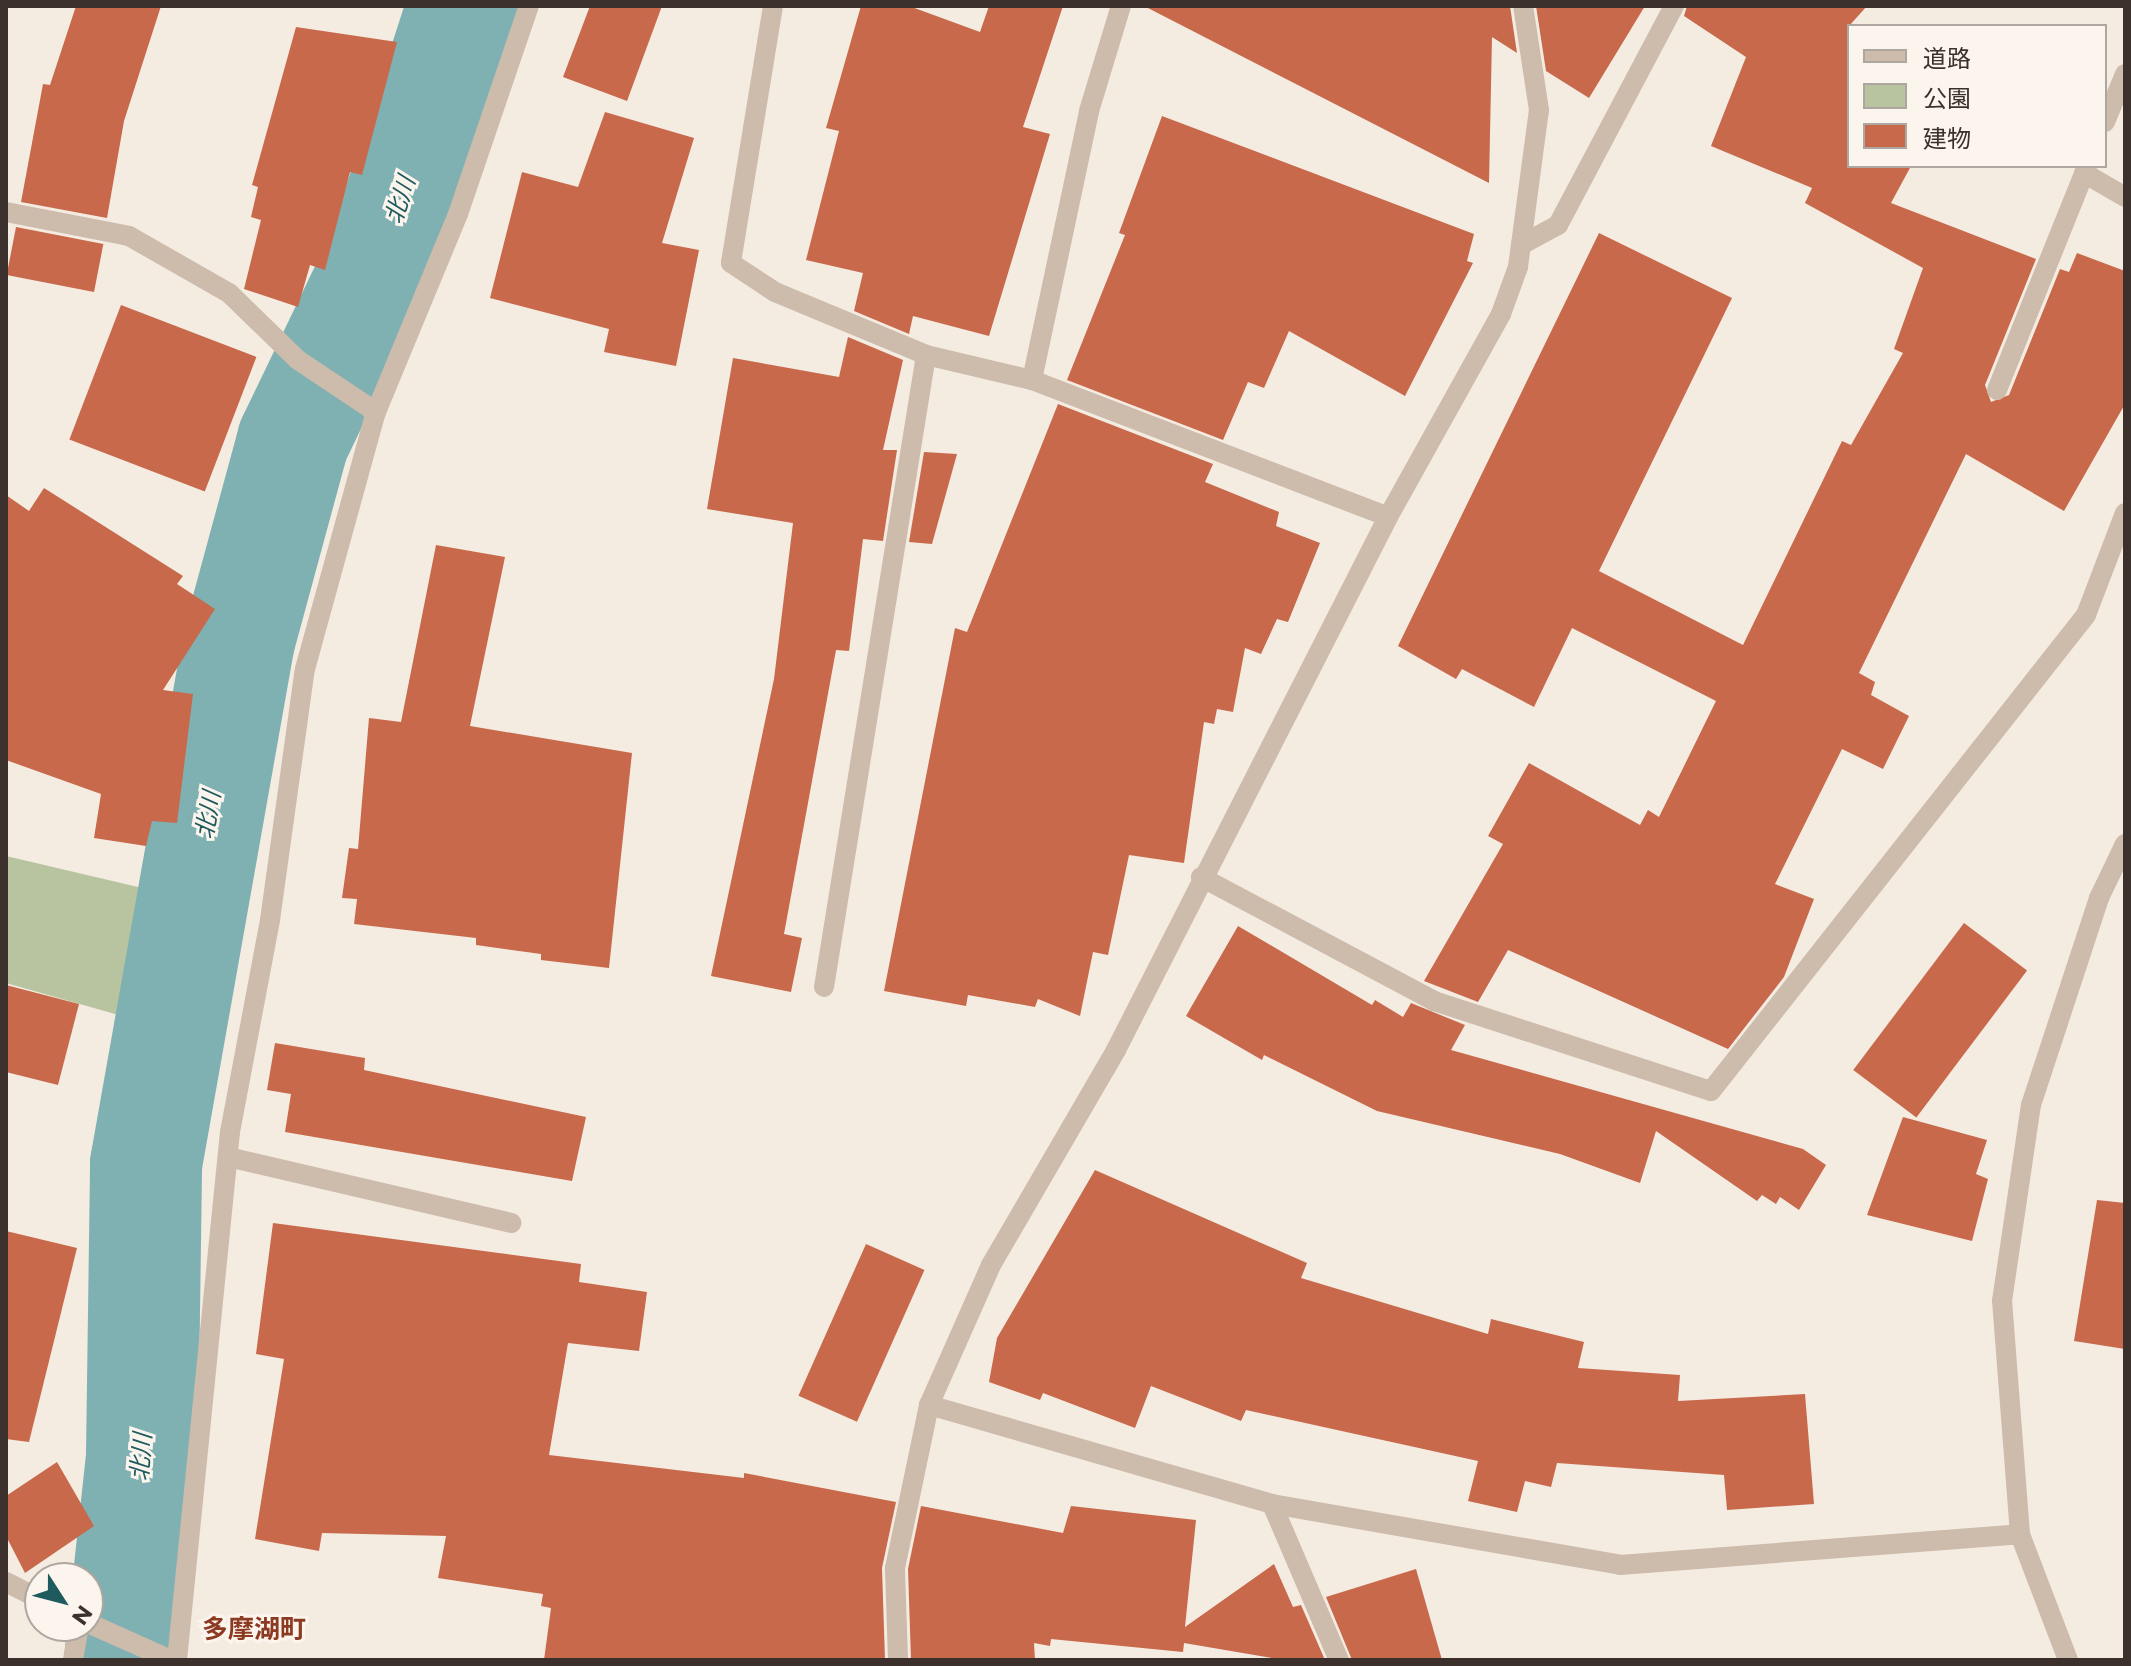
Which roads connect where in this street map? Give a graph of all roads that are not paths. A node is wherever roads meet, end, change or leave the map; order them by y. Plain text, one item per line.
1 (529, 6) edge
2 (773, 6) edge
3 (1121, 6) edge
4 (1523, 6) edge
5 (1674, 6) edge
6 (2125, 74) edge
7 (2107, 117) edge
8 (2086, 169) edge
9 (2125, 197) edge
10 (6, 212) edge
11 (1521, 245) junction
12 (926, 355) junction
13 (1032, 380) junction
14 (1997, 390) dead end
15 (370, 409) junction
16 (2125, 513) edge
17 (1388, 517) junction
18 (2125, 844) edge
19 (1201, 877) junction
20 (824, 987) dead end
21 (228, 1157) junction
22 (511, 1223) dead end
23 (929, 1405) junction
24 (1272, 1504) junction
25 (2020, 1534) junction
26 (6, 1582) edge
27 (24, 1591) edge
28 (104, 1630) edge
29 (174, 1660) edge
30 (898, 1660) edge
31 (1339, 1660) edge
32 (2068, 1660) edge

1 - 15 street
2 - 12 street
3 - 13 street
4 - 11 street
5 - 11 street
6 - 7 street
8 - 9 street
8 - 14 street
10 - 15 street
11 - 17 street
12 - 13 street
12 - 20 street
13 - 17 street
15 - 21 street
16 - 19 street
17 - 19 street
18 - 25 street
19 - 23 street
21 - 22 street
21 - 29 street
23 - 24 street
23 - 30 street
24 - 25 street
24 - 31 street
25 - 32 street
26 - 27 street
28 - 29 street

